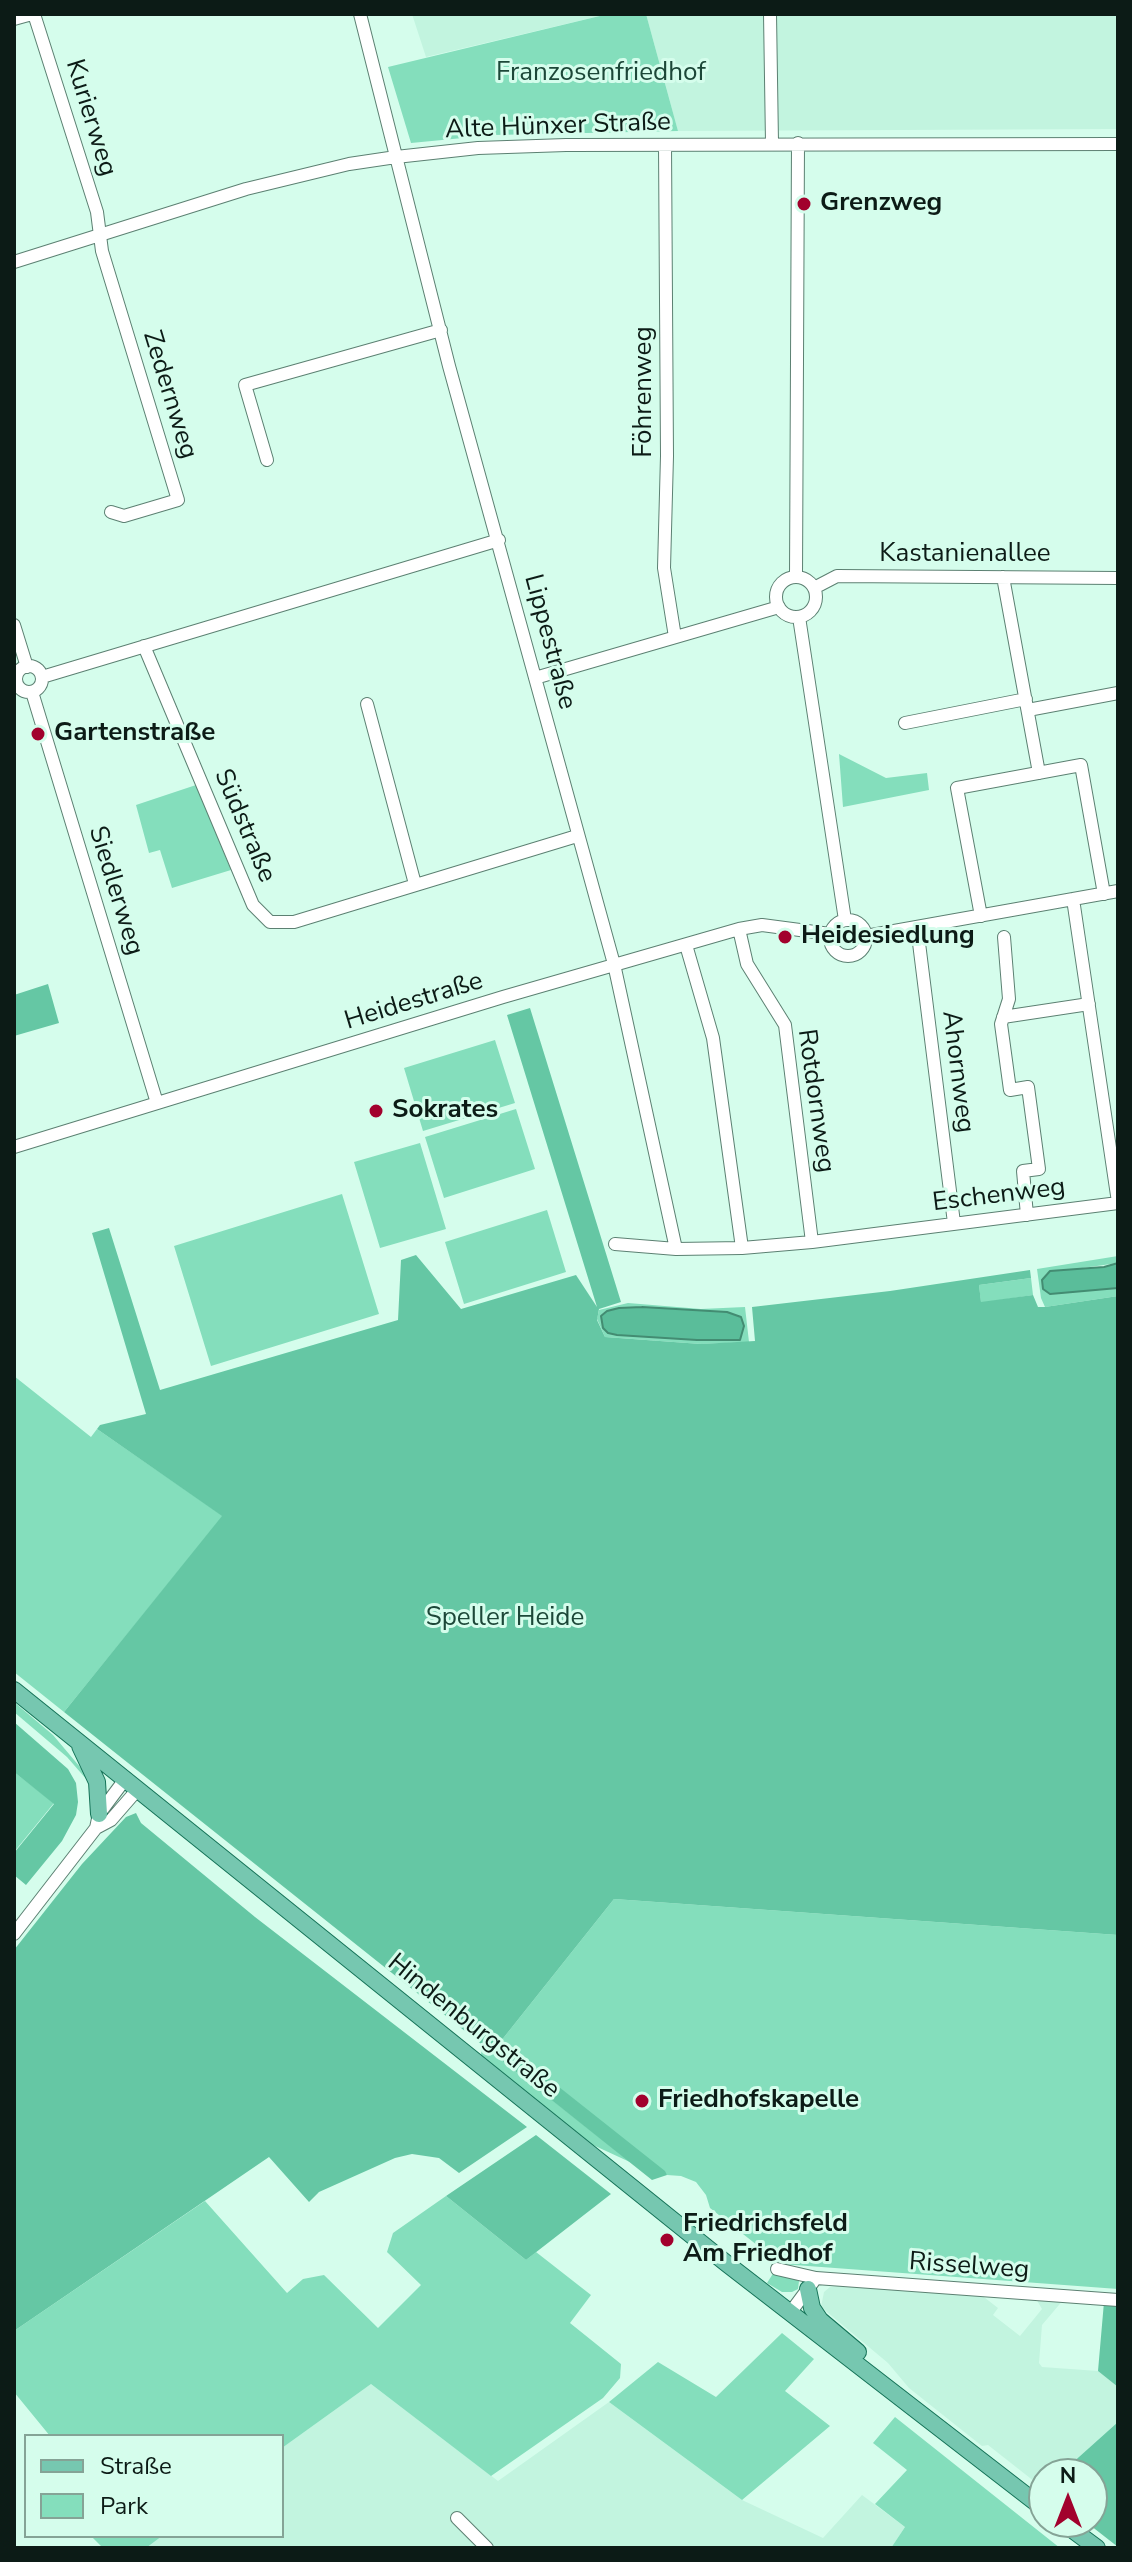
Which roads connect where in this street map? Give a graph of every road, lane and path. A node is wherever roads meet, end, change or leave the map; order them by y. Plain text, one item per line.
1 (33, 14) edge
2 (360, 14) edge
3 (770, 14) edge
4 (14, 19) edge
5 (772, 143) junction
6 (798, 143) junction
7 (1118, 144) edge
8 (665, 145) junction
9 (396, 157) junction
10 (100, 235) junction
11 (14, 262) edge
12 (441, 330) junction
13 (267, 460) dead end
14 (111, 512) dead end
15 (499, 540) junction
16 (796, 577) junction
17 (1003, 577) junction
18 (1118, 578) edge
19 (814, 588) junction
20 (779, 607) junction
21 (799, 617) junction
22 (14, 625) edge
23 (675, 637) junction
24 (144, 646) junction
25 (27, 667) junction
26 (42, 677) junction
27 (535, 678) junction
28 (16, 684) edge
29 (32, 692) junction
30 (1118, 693) edge
31 (367, 704) dead end
32 (1027, 704) junction
33 (905, 723) dead end
34 (1039, 773) junction
35 (577, 836) junction
36 (415, 884) junction
37 (1118, 891) edge
38 (1104, 894) junction
39 (1073, 899) junction
40 (981, 916) junction
41 (845, 920) junction
42 (917, 927) junction
43 (739, 929) junction
44 (830, 934) junction
45 (866, 936) junction
46 (1004, 937) dead end
47 (686, 945) junction
48 (614, 964) junction
49 (1089, 1004) junction
50 (1003, 1017) junction
51 (157, 1103) junction
52 (14, 1147) edge
53 (1118, 1202) edge
54 (1027, 1215) junction
55 (954, 1223) junction
56 (812, 1242) junction
57 (615, 1244) dead end
58 (742, 1248) junction
59 (676, 1249) junction
60 (14, 1690) edge
61 (78, 1741) junction
62 (132, 1783) junction
63 (98, 1821) junction
64 (14, 1934) edge
65 (777, 2269) dead end
66 (812, 2284) junction
67 (1118, 2300) edge
68 (790, 2313) junction
69 (903, 2399) junction
70 (1028, 2497) edge
71 (457, 2518) dead end
72 (487, 2548) edge

1 - 4 street, Kurierweg
1 - 10 street, Kurierweg
2 - 9 street, Lippestraße
3 - 5 street
5 - 6 street, Alte Hünxer Straße
5 - 8 street, Alte Hünxer Straße
6 - 7 street, Alte Hünxer Straße
6 - 16 street
8 - 9 street, Alte Hünxer Straße
8 - 23 street, Föhrenweg
9 - 10 street, Alte Hünxer Straße
9 - 12 street, Lippestraße
10 - 11 street, Alte Hünxer Straße
10 - 14 street, Zedernweg
12 - 13 street
12 - 15 street, Lippestraße
15 - 24 street
15 - 27 street, Lippestraße
16 - 19 street
16 - 20 street
17 - 18 street, Kastanienallee
17 - 19 street, Kastanienallee
17 - 32 street
19 - 21 street
20 - 21 street
20 - 23 street
21 - 41 street
22 - 25 street
23 - 27 street
24 - 26 street
24 - 36 street, Südstraße
25 - 26 street
25 - 28 street
26 - 29 street
27 - 35 street, Lippestraße
28 - 29 street
29 - 51 street, Siedlerweg
30 - 32 street
31 - 36 street
32 - 33 street
32 - 34 street
34 - 38 street
34 - 40 street
35 - 36 street, Südstraße
35 - 48 street, Lippestraße
37 - 38 street, Heidestraße
38 - 39 street, Heidestraße
39 - 40 street, Heidestraße
39 - 49 street
40 - 42 street, Heidestraße
41 - 44 street
41 - 45 street
42 - 45 street, Heidestraße
42 - 55 street, Ahornweg
43 - 44 street, Heidestraße
43 - 47 street, Heidestraße
43 - 56 street, Rotdornweg
44 - 45 street, Heidestraße
46 - 50 street
47 - 48 street, Heidestraße
47 - 58 street
48 - 51 street, Heidestraße
48 - 59 street
49 - 50 street
49 - 53 street
50 - 54 street
51 - 52 street, Heidestraße
53 - 54 street, Eschenweg
54 - 55 street, Eschenweg
55 - 56 street, Eschenweg
56 - 58 street
57 - 59 street
58 - 59 street
60 - 61 main road, Hindenburgstraße
61 - 62 main road, Hindenburgstraße
61 - 63 main road
62 - 63 street
62 - 68 main road, Hindenburgstraße
63 - 64 street
65 - 66 street, Risselweg
66 - 67 street, Risselweg
66 - 68 street
66 - 69 main road, Hindenburgstraße
68 - 69 main road, Hindenburgstraße
69 - 70 main road, Hindenburgstraße
71 - 72 street

